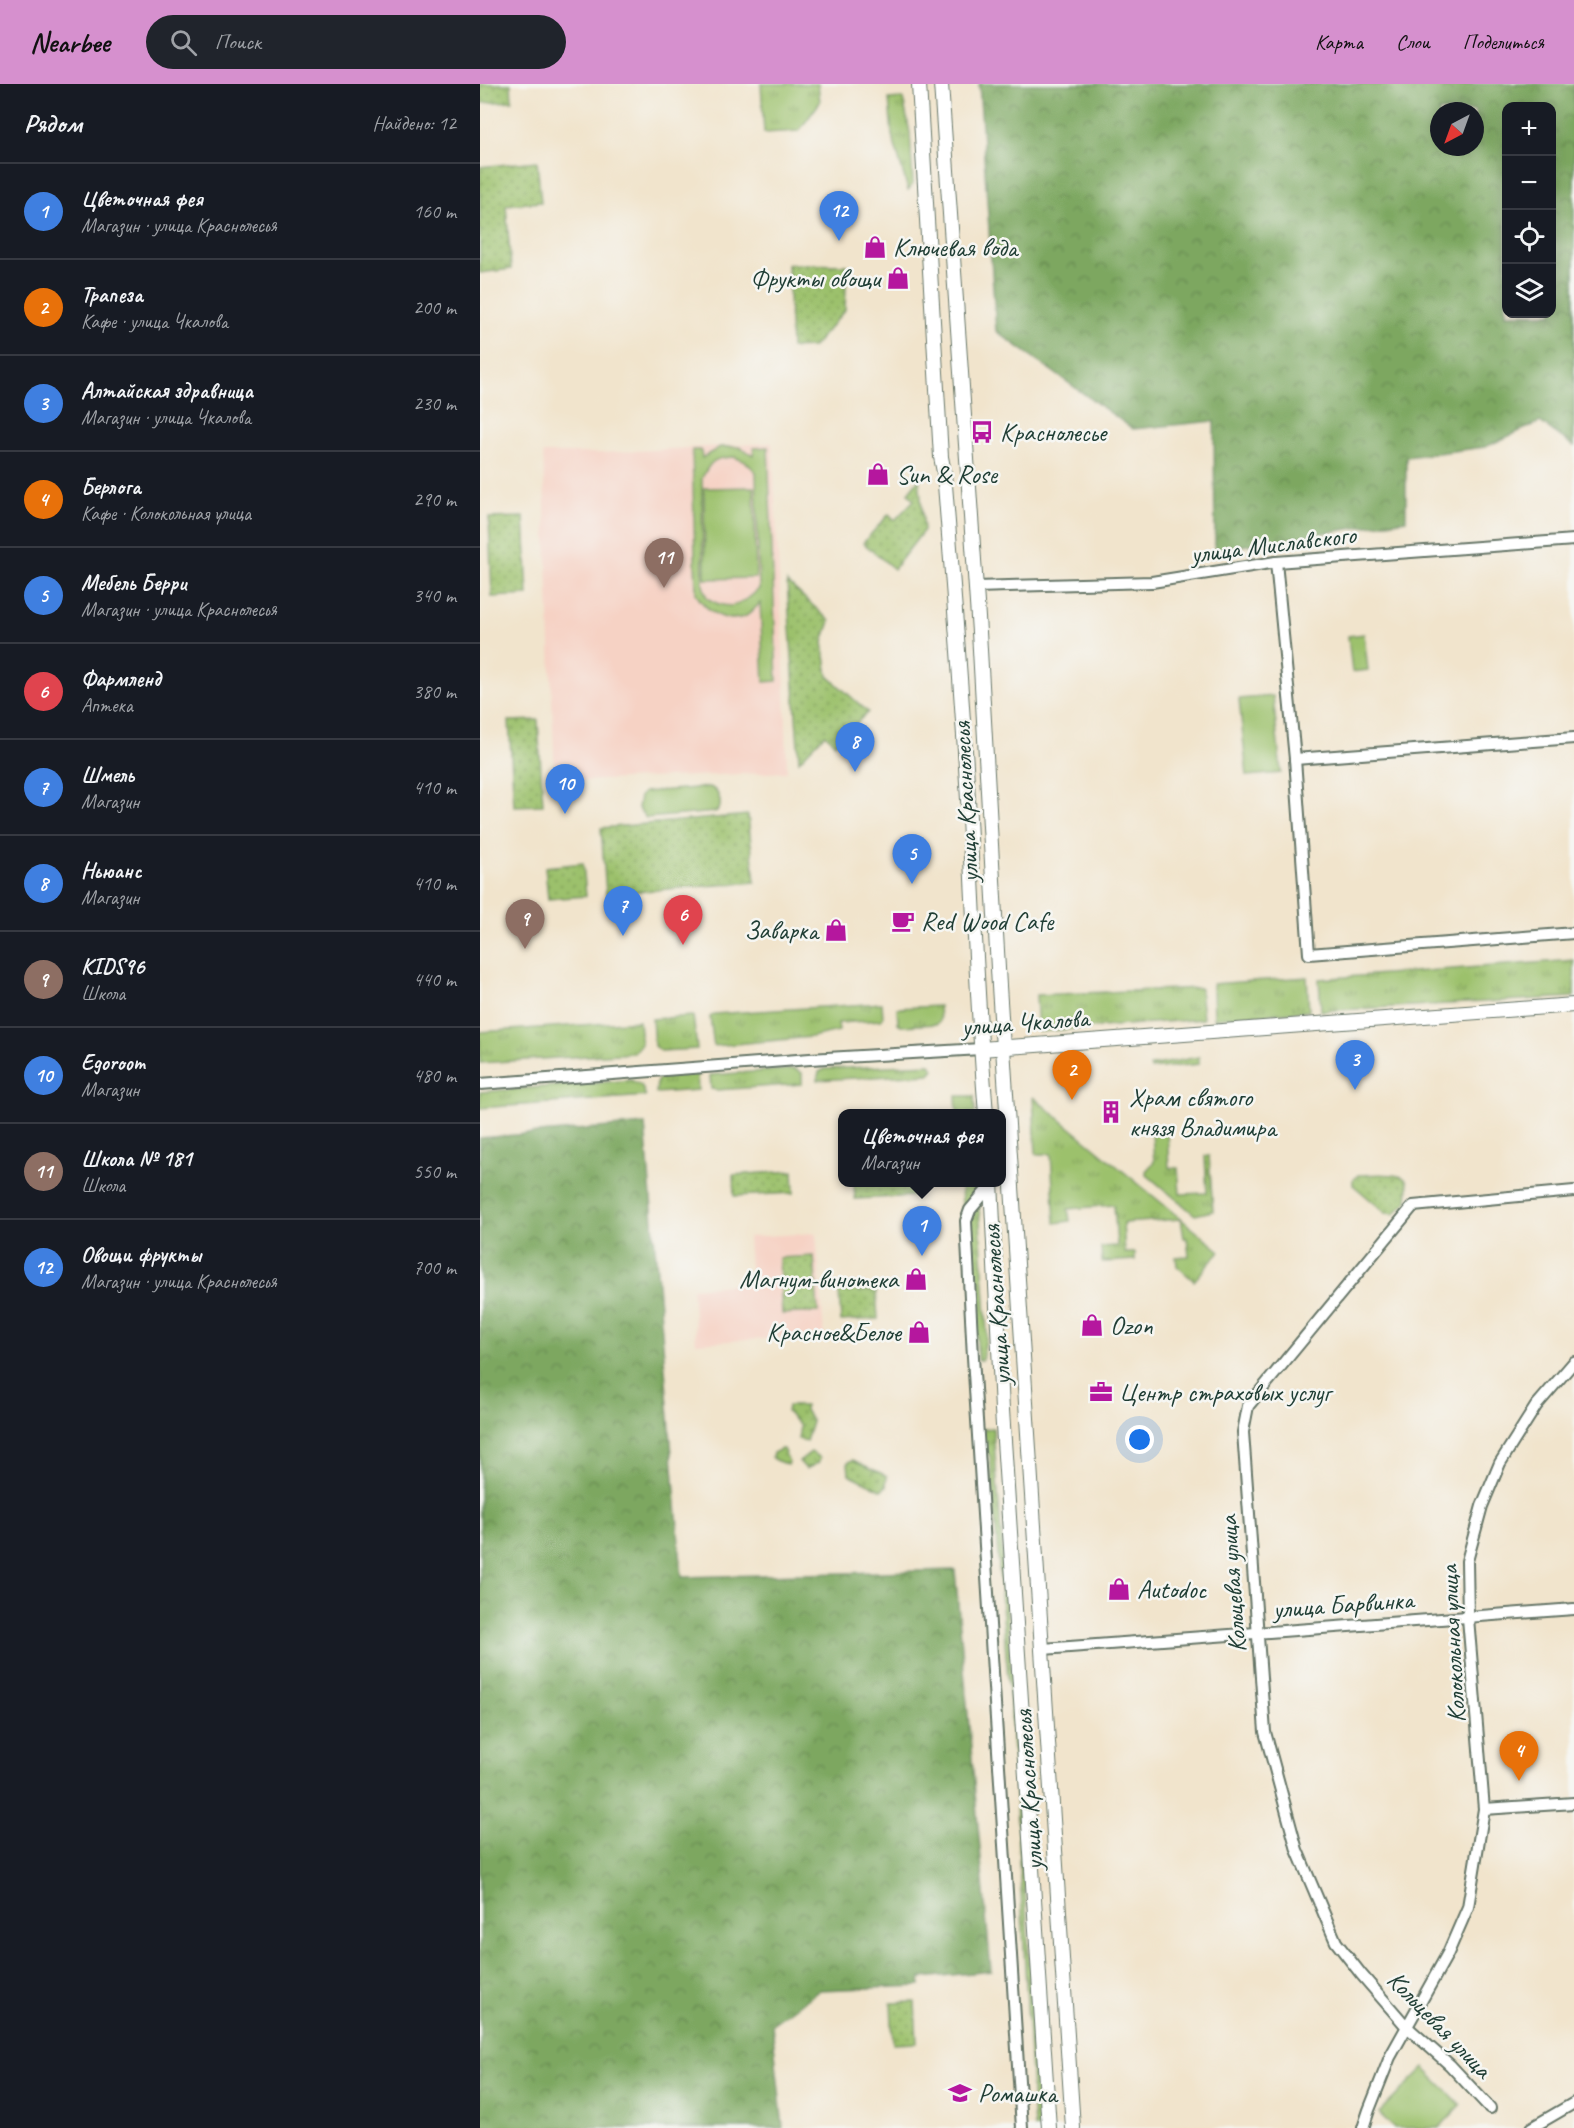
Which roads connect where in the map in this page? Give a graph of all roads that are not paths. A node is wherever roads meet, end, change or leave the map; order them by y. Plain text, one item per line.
1 (919, 84) edge
2 (941, 84) edge
3 (967, 455) junction
4 (941, 457) junction
5 (1574, 540) edge
6 (1276, 562) junction
7 (976, 587) junction
8 (1574, 738) edge
9 (1295, 759) junction
10 (1574, 933) edge
11 (1574, 1005) edge
12 (1005, 1047) junction
13 (981, 1049) junction
14 (480, 1084) edge
15 (986, 1109) edge
16 (989, 1187) edge
17 (991, 1187) edge
18 (1574, 1191) edge
19 (1574, 1362) edge
20 (1574, 1609) edge
21 (1468, 1618) junction
22 (1259, 1633) junction
23 (1043, 1649) junction
24 (1574, 1803) edge
25 (1484, 1809) junction
26 (1406, 2026) junction
27 (1574, 2103) edge
28 (1490, 2108) dead end
29 (1022, 2128) edge
30 (1049, 2128) edge
31 (1073, 2128) edge
32 (1363, 2128) edge
33 (1532, 2128) edge

1 - 4 street, улица Краснолесья
2 - 3 street, улица Краснолесья
3 - 4 street
3 - 7 street, улица Краснолесья
4 - 13 street, улица Краснолесья
5 - 6 street, улица Миславского
6 - 7 street, улица Миславского
6 - 9 street
7 - 12 street, улица Краснолесья
8 - 9 street
9 - 10 street
11 - 12 street, улица Чкалова
12 - 13 street, улица Чкалова
12 - 23 street, улица Краснолесья
13 - 14 street, улица Чкалова
13 - 15 street, улица Краснолесья
16 - 29 street, улица Краснолесья
17 - 30 street, улица Краснолесья
18 - 22 street, Кольцевая улица
19 - 21 street, Колокольная улица
20 - 21 street, улица Барвинка
21 - 22 street, улица Барвинка
21 - 25 street, Колокольная улица
22 - 23 street, улица Барвинка
22 - 26 street, Кольцевая улица
23 - 31 street, улица Краснолесья
24 - 25 street
25 - 26 street, Колокольная улица
26 - 28 street, Кольцевая улица
26 - 32 street, Колокольная улица
27 - 33 street

